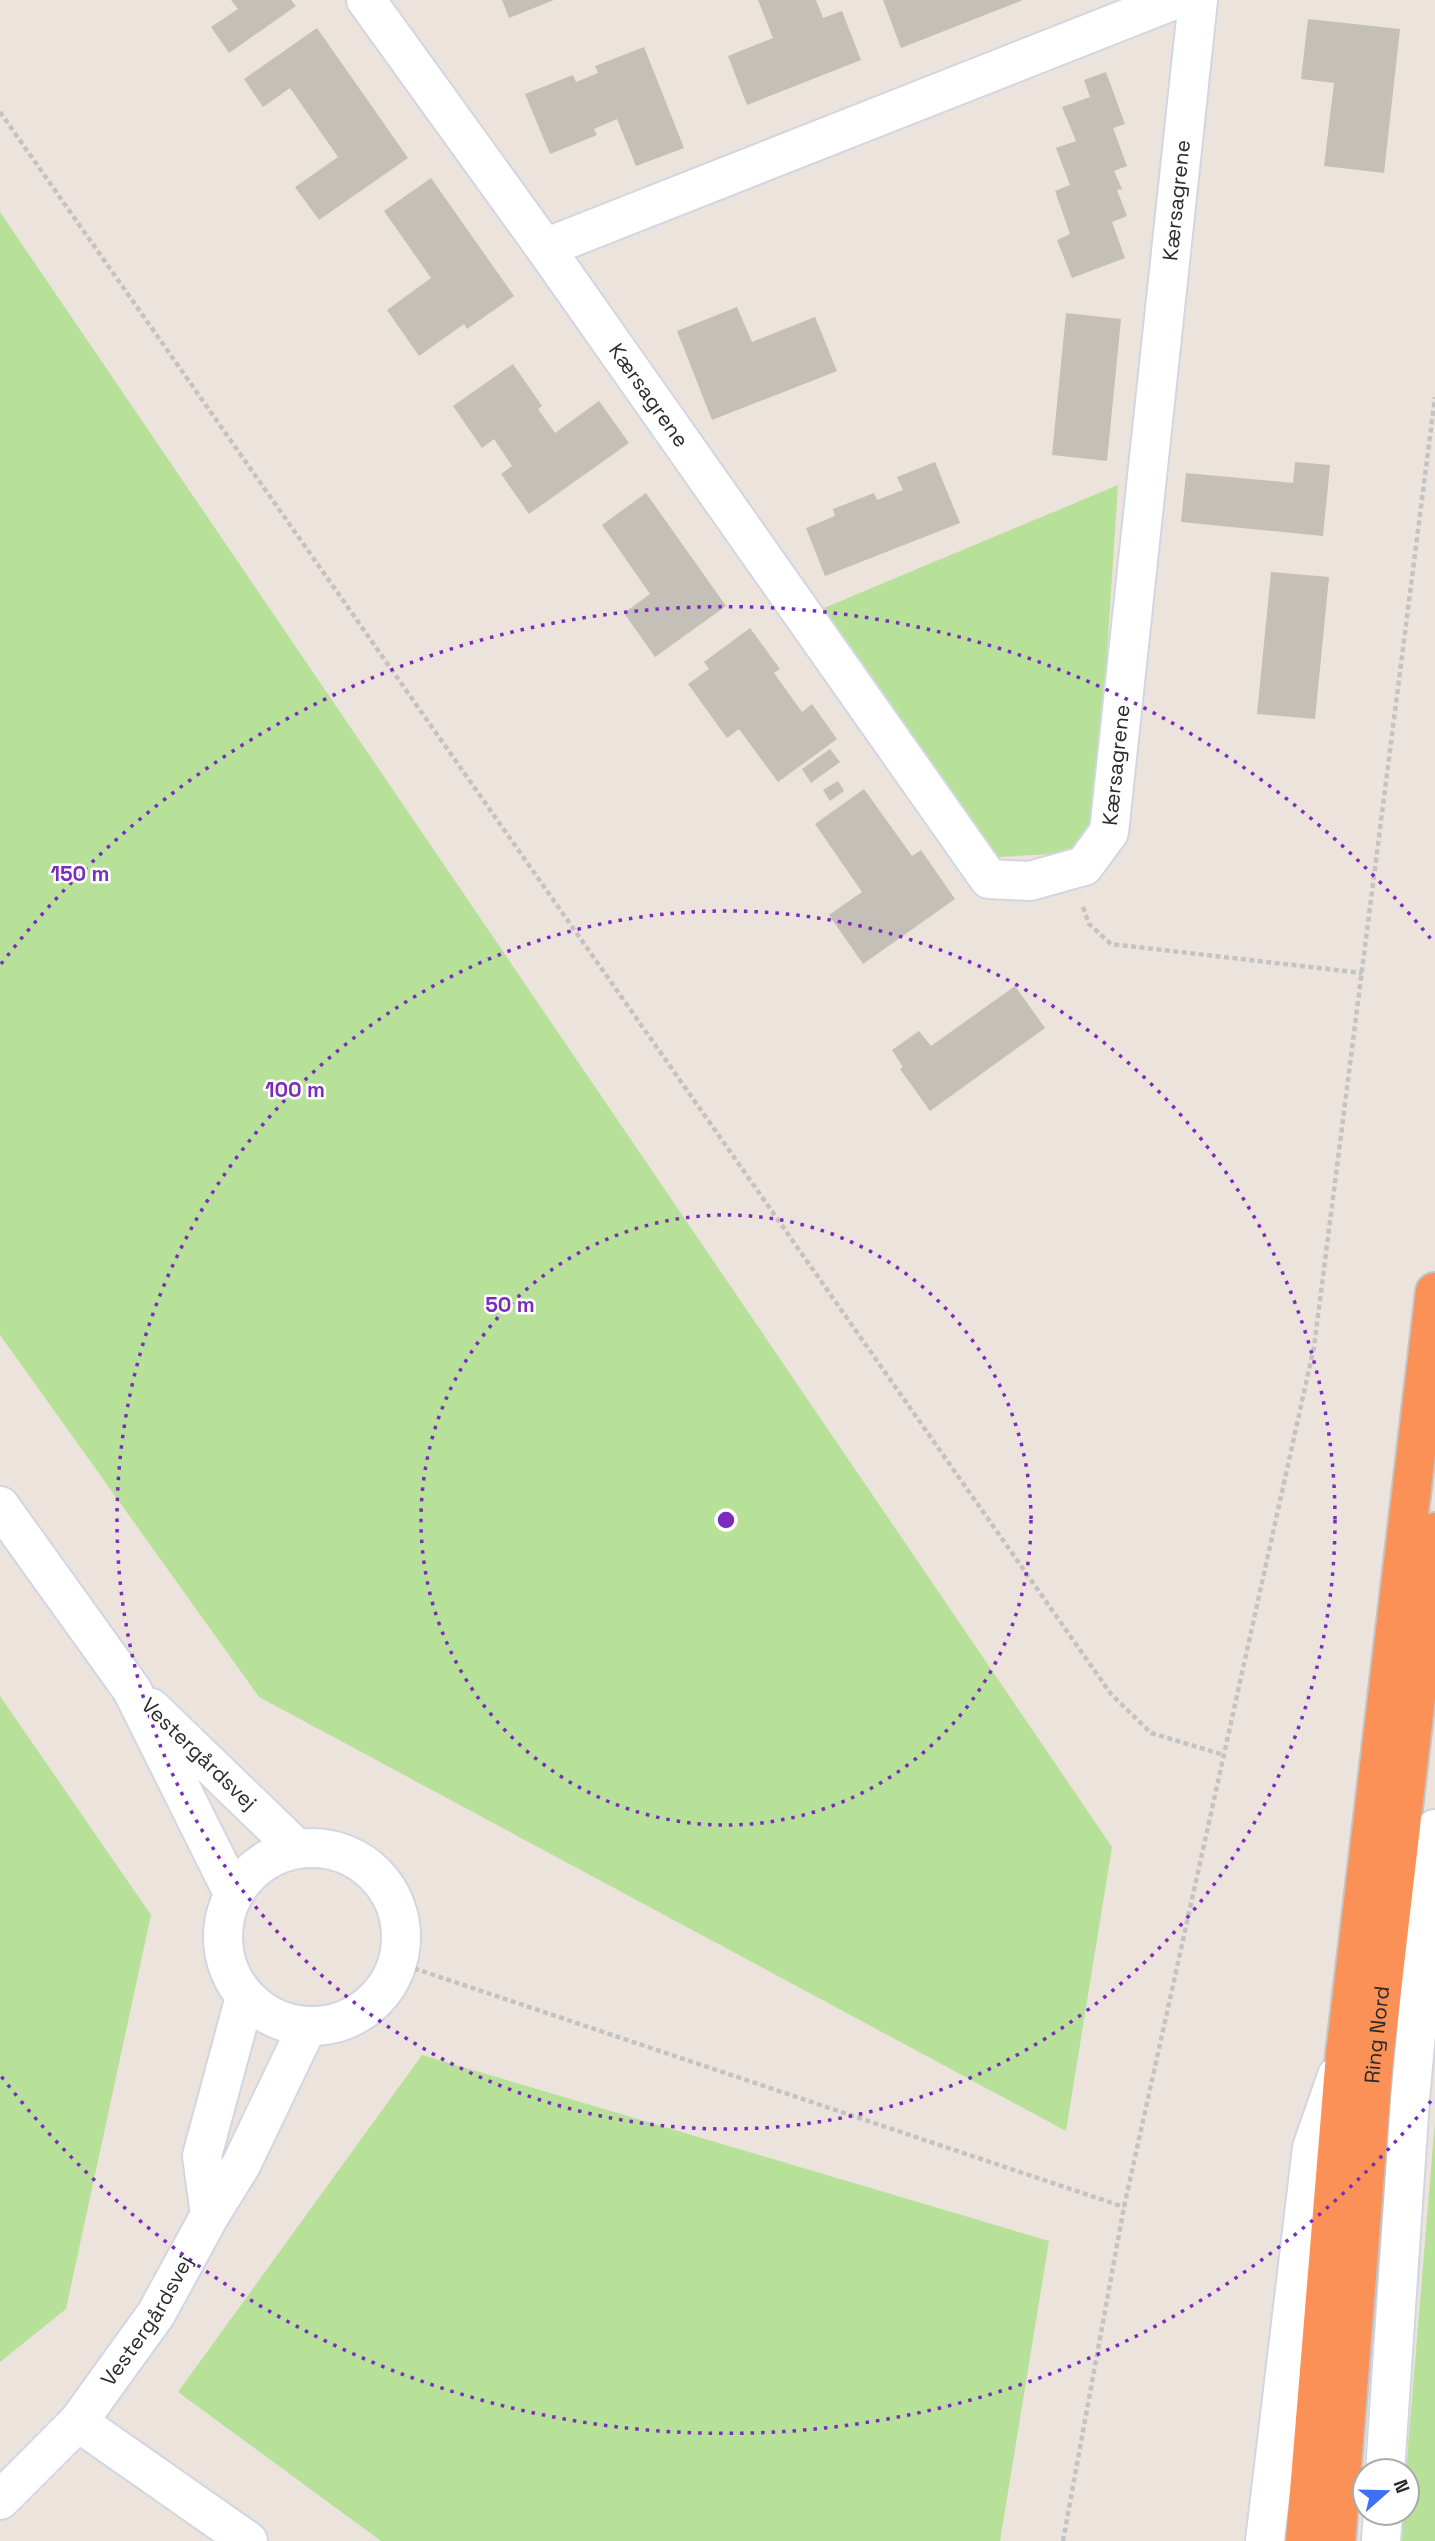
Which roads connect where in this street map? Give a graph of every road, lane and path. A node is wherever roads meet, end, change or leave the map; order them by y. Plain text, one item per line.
1 (366, 0) edge
2 (1174, 0) edge
3 (1198, 0) edge
4 (0, 112) edge
5 (545, 248) junction
6 (1435, 397) edge
7 (1070, 870) junction
8 (1362, 972) junction
9 (1435, 1292) edge
10 (0, 1506) edge
11 (1435, 1532) edge
12 (132, 1690) junction
13 (1224, 1755) junction
14 (1435, 1829) edge
15 (296, 1848) junction
16 (233, 1893) junction
17 (398, 1962) junction
18 (245, 1997) junction
19 (307, 2027) junction
20 (1345, 2054) junction
21 (1124, 2207) junction
22 (210, 2215) junction
23 (78, 2422) junction
24 (1386, 2457) edge
25 (0, 2500) edge
26 (248, 2541) edge
27 (1063, 2541) edge
28 (1265, 2541) edge
29 (1305, 2541) edge
30 (1336, 2541) edge

1 - 5 street, Kærsagrene
2 - 5 street
3 - 7 street, Kærsagrene
4 - 13 path
5 - 7 street, Kærsagrene
6 - 8 path
7 - 8 path
8 - 13 path
9 - 20 highway, Ring Nord
10 - 12 street, Vestergårdsvej
11 - 30 highway, Ring Nord
12 - 15 street, Vestergårdsvej
12 - 16 street, Vestergårdsvej
13 - 21 path
14 - 24 street
15 - 16 street
15 - 17 street
16 - 18 street
17 - 19 street
17 - 21 path
18 - 19 street
18 - 22 street
19 - 22 street, Vestergårdsvej
20 - 28 street
20 - 29 highway, Ring Nord
21 - 27 path
22 - 23 street, Vestergårdsvej
23 - 25 street, Vestergårdsvej
23 - 26 street

